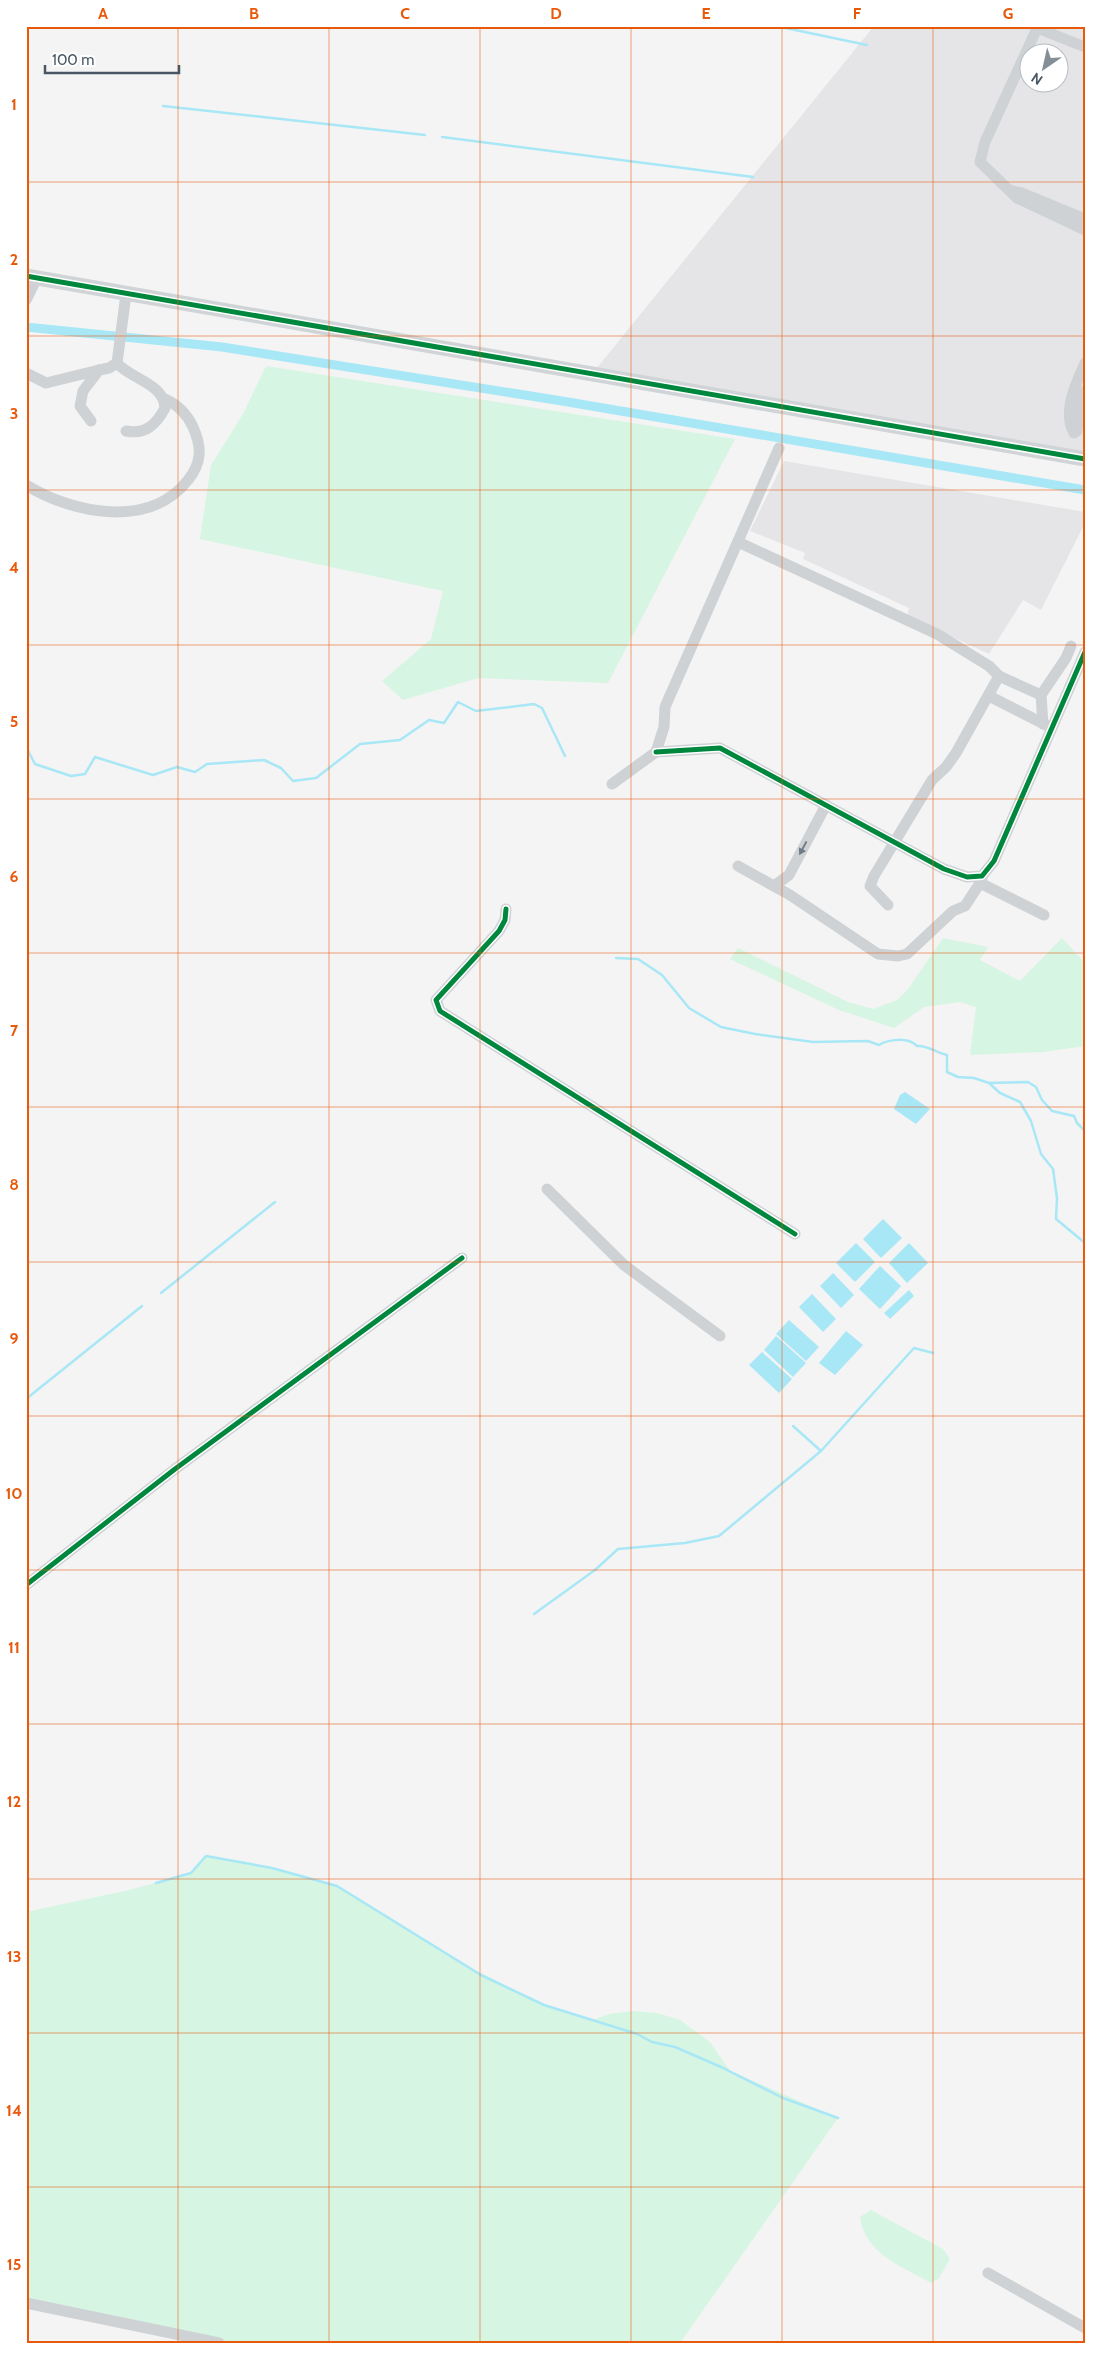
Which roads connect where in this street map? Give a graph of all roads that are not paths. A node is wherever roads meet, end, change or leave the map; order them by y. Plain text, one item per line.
1 (1037, 27) edge
2 (1085, 48) edge
3 (1010, 191) junction
4 (1085, 219) edge
5 (1085, 230) edge
6 (32, 277) edge
7 (126, 294) junction
8 (26, 300) edge
9 (117, 362) junction
10 (1085, 363) edge
11 (99, 370) junction
12 (26, 373) edge
13 (1085, 392) edge
14 (164, 398) junction
15 (91, 421) dead end
16 (126, 430) dead end
17 (779, 448) dead end
18 (1085, 459) edge
19 (26, 485) edge
20 (738, 542) junction
21 (1071, 646) dead end
22 (1085, 652) edge
23 (999, 676) junction
24 (1041, 695) junction
25 (989, 696) junction
26 (1047, 726) junction
27 (656, 752) junction
28 (612, 784) dead end
29 (826, 805) junction
30 (894, 842) junction
31 (738, 866) dead end
32 (981, 880) junction
33 (774, 886) junction
34 (888, 905) dead end
35 (506, 909) dead end
36 (1044, 915) dead end
37 (547, 1189) dead end
38 (795, 1234) dead end
39 (462, 1258) dead end
40 (720, 1336) dead end
41 (26, 1586) edge
42 (988, 2273) dead end
43 (26, 2303) edge
44 (1085, 2328) edge
45 (219, 2343) edge

1 - 2 street
1 - 3 street
3 - 4 street
3 - 5 street
6 - 7 main road
6 - 8 street
7 - 9 street
7 - 18 main road
9 - 11 street
9 - 14 street
10 - 13 street
11 - 12 street
11 - 15 street
14 - 16 street
14 - 19 street
17 - 20 street
20 - 23 street
20 - 27 street
21 - 24 street
22 - 26 street
23 - 24 street
23 - 25 street
24 - 26 street
25 - 26 street
25 - 30 street
26 - 32 street
27 - 28 street
27 - 29 street
29 - 30 street
29 -> 33 street
30 - 32 street
30 - 34 street
31 - 33 street
32 - 33 street
32 - 36 street
35 - 38 street
37 - 40 street
39 - 41 street
42 - 44 street
43 - 45 street

